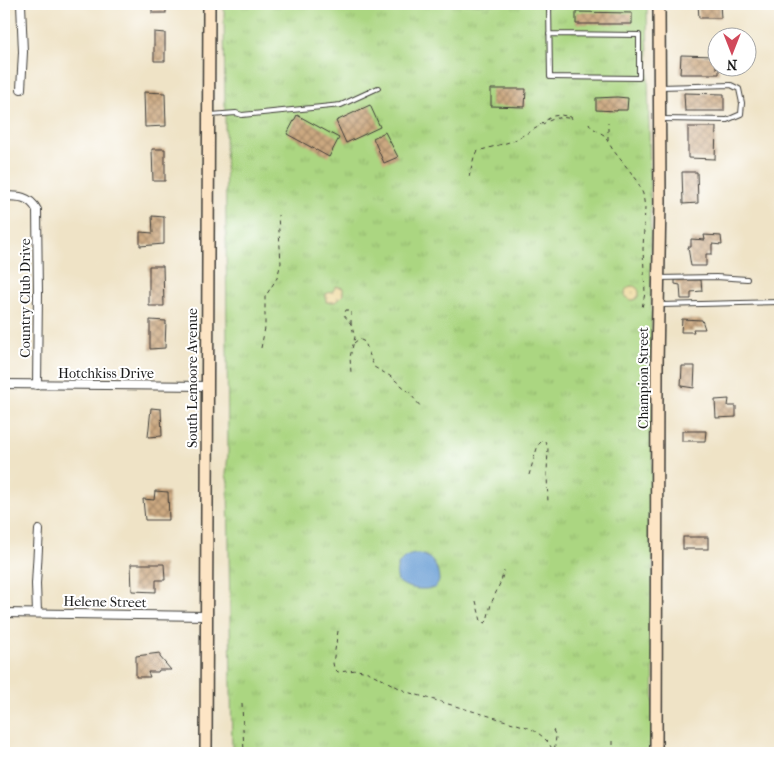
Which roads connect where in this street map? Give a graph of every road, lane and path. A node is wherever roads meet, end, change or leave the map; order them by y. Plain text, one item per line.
1 (21, 4) edge
2 (209, 4) edge
3 (549, 4) edge
4 (659, 4) edge
5 (549, 34) junction
6 (660, 87) junction
7 (21, 88) dead end
8 (378, 88) dead end
9 (208, 115) junction
10 (660, 119) junction
11 (589, 123) dead end
12 (608, 123) dead end
13 (538, 127) junction
14 (601, 132) junction
15 (607, 132) junction
16 (469, 177) dead end
17 (639, 183) junction
18 (4, 196) edge
19 (278, 215) dead end
20 (659, 278) junction
21 (747, 279) dead end
22 (780, 302) edge
23 (658, 305) junction
24 (642, 308) dead end
25 (351, 324) junction
26 (354, 334) junction
27 (360, 340) junction
28 (354, 343) junction
29 (261, 348) dead end
30 (351, 373) dead end
31 (4, 384) edge
32 (37, 385) junction
33 (207, 386) junction
34 (420, 407) dead end
35 (529, 474) dead end
36 (548, 504) dead end
37 (39, 530) dead end
38 (504, 571) dead end
39 (476, 601) dead end
40 (4, 613) edge
41 (37, 613) junction
42 (206, 616) junction
43 (338, 631) dead end
44 (242, 704) dead end
45 (553, 730) dead end
46 (614, 740) dead end
47 (553, 748) junction
48 (206, 753) edge
49 (244, 753) edge
50 (554, 753) edge
51 (613, 753) edge
52 (656, 753) edge

1 - 7 street
2 - 9 street, South Lemoore Avenue
3 - 5 lane
4 - 6 street, Champion Street
5 - 5 lane
6 - 10 street, Champion Street
6 - 10 lane
8 - 9 lane
9 - 33 street, South Lemoore Avenue
10 - 20 street, Champion Street
11 - 14 path
12 - 15 path
13 - 13 path
13 - 16 path
14 - 15 path
14 - 17 path
15 - 17 path
17 - 24 path
18 - 32 street, Country Club Drive
19 - 29 path
20 - 21 lane
20 - 23 street, Champion Street
22 - 23 lane
23 - 52 street, Champion Street
25 - 25 path
25 - 26 path
26 - 27 path
26 - 28 path
27 - 28 path
27 - 34 path
28 - 30 path
31 - 32 street, Hotchkiss Drive
32 - 33 street, Hotchkiss Drive
33 - 42 street, South Lemoore Avenue
35 - 36 path
37 - 41 street
38 - 39 path
40 - 41 street, Helene Street
41 - 42 street, Helene Street
42 - 48 street, South Lemoore Avenue
43 - 47 path
44 - 49 path
45 - 47 path
46 - 51 path
47 - 50 path

